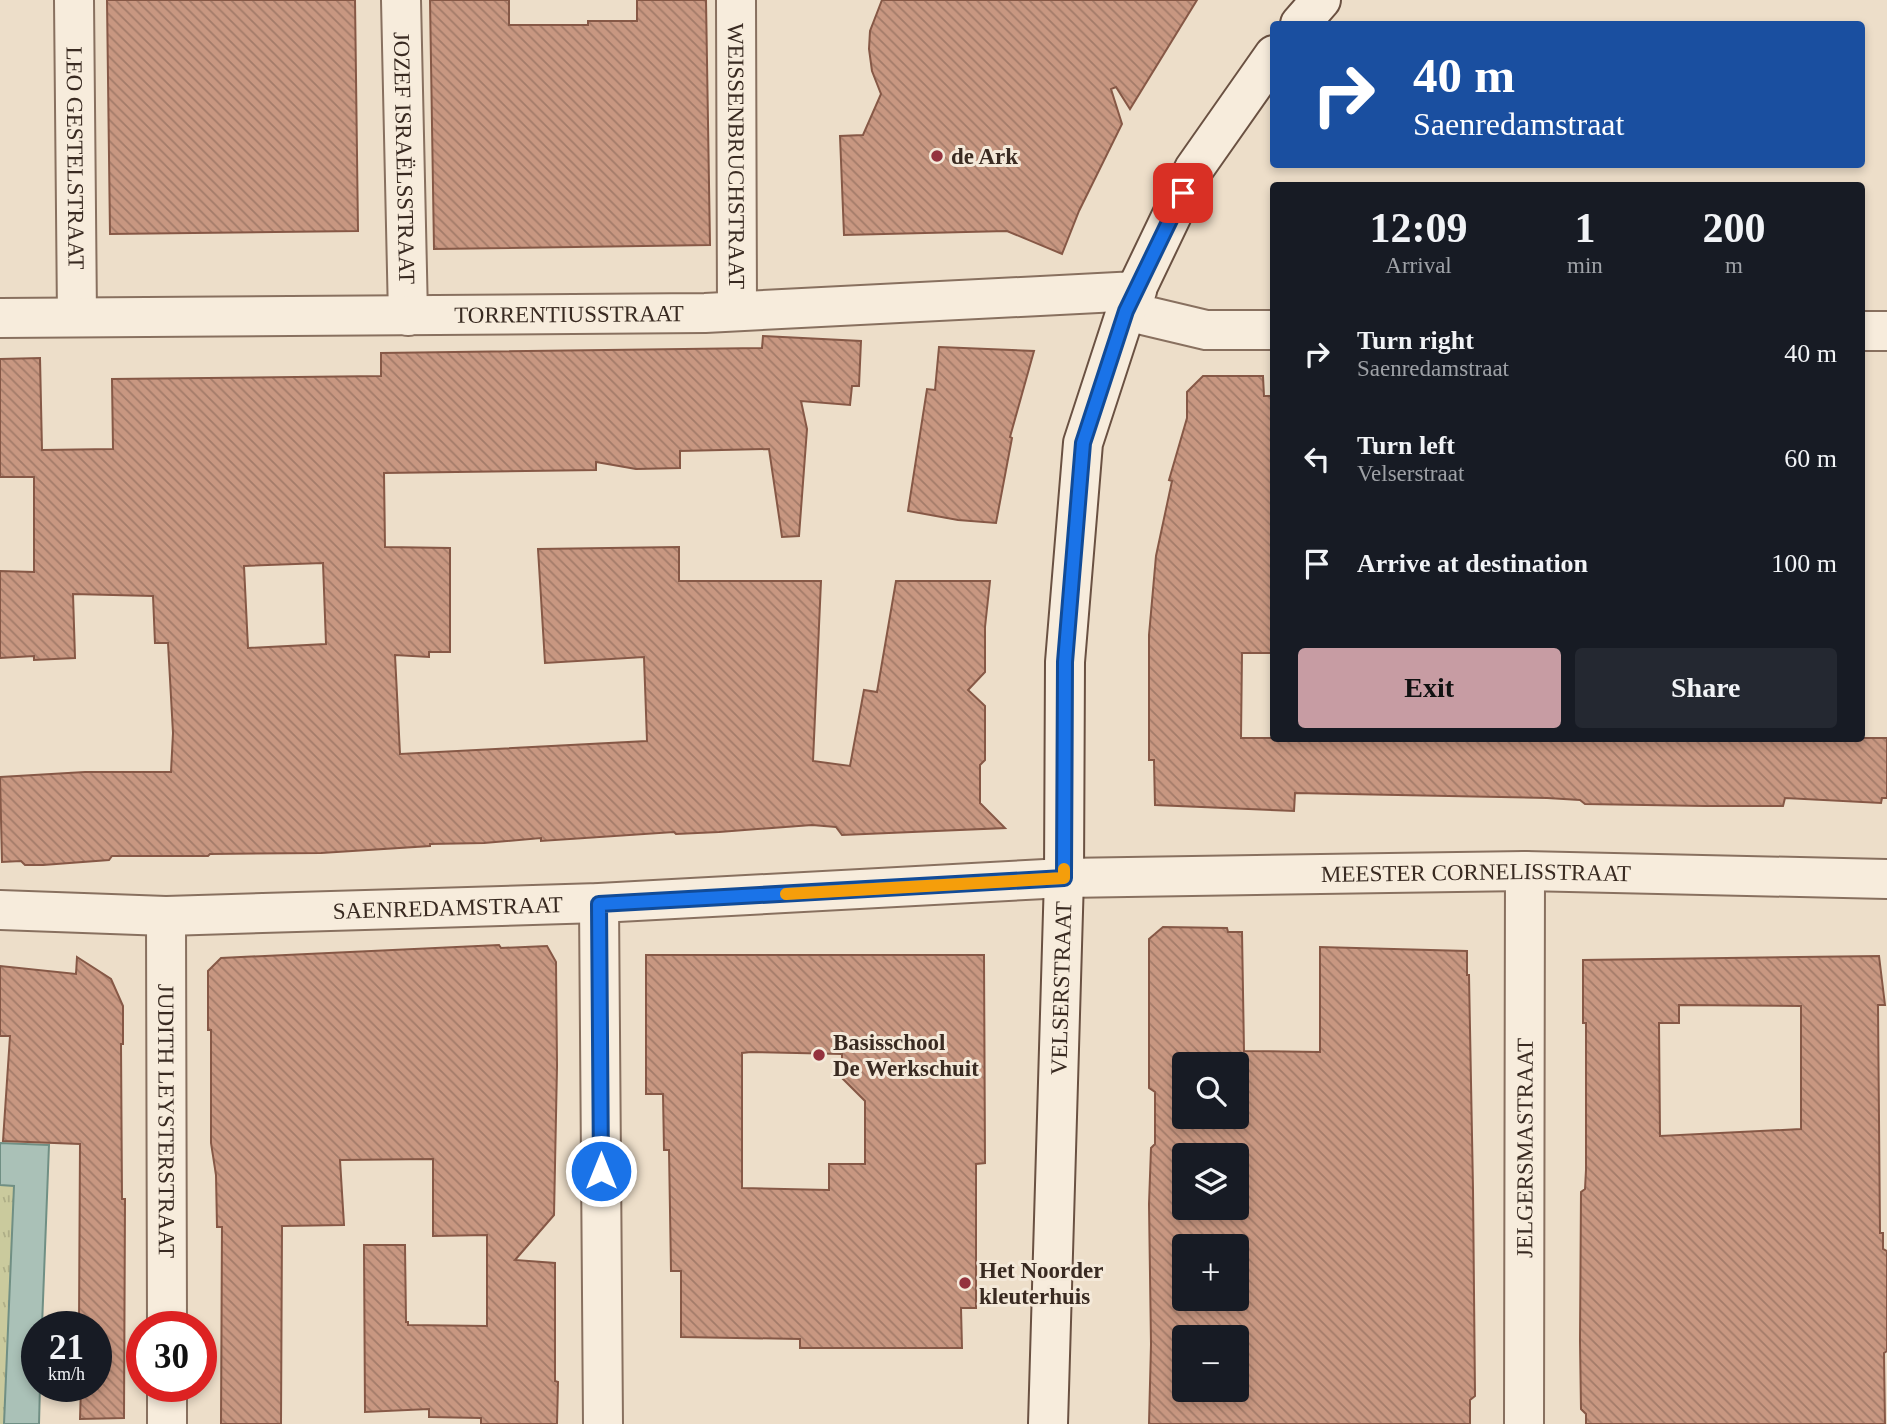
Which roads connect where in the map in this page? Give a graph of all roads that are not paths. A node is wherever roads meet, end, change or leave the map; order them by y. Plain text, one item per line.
1 (74, 0) edge
2 (401, 0) edge
3 (736, 0) edge
4 (1321, 0) edge
5 (1303, 21) edge
6 (1270, 61) edge
7 (1131, 301) junction
8 (737, 310) junction
9 (408, 316) junction
10 (77, 317) junction
11 (0, 318) edge
12 (1270, 330) edge
13 (1865, 331) edge
14 (1887, 331) edge
15 (1525, 872) junction
16 (1064, 878) junction
17 (1887, 879) edge
18 (599, 904) junction
19 (0, 910) edge
20 (166, 916) junction
21 (167, 1311) edge
22 (167, 1402) edge
23 (167, 1424) edge
24 (603, 1424) edge
25 (1048, 1424) edge
26 (1524, 1424) edge

1 - 10 street, LEO GESTELSTRAAT
2 - 9 street, JOZEF ISRAËLSSTRAAT
3 - 8 street, WEISSENBRUCHSTRAAT
4 - 5 street
6 - 7 street, VELSERSTRAAT
7 - 8 street, TORRENTIUSSTRAAT
7 - 12 street, TORRENTIUSSTRAAT
7 - 16 street, VELSERSTRAAT
8 - 9 street, TORRENTIUSSTRAAT
9 - 10 street, TORRENTIUSSTRAAT
10 - 11 street, TORRENTIUSSTRAAT
13 - 14 street
15 - 16 street, MEESTER CORNELISSTRAAT
15 - 17 street, MEESTER CORNELISSTRAAT
15 - 26 street, JELGERSMASTRAAT
16 - 18 street, SAENREDAMSTRAAT
16 - 25 street, VELSERSTRAAT
18 - 20 street, SAENREDAMSTRAAT
18 - 24 street
19 - 20 street, SAENREDAMSTRAAT
20 - 21 street, JUDITH LEYSTERSTRAAT
22 - 23 street

